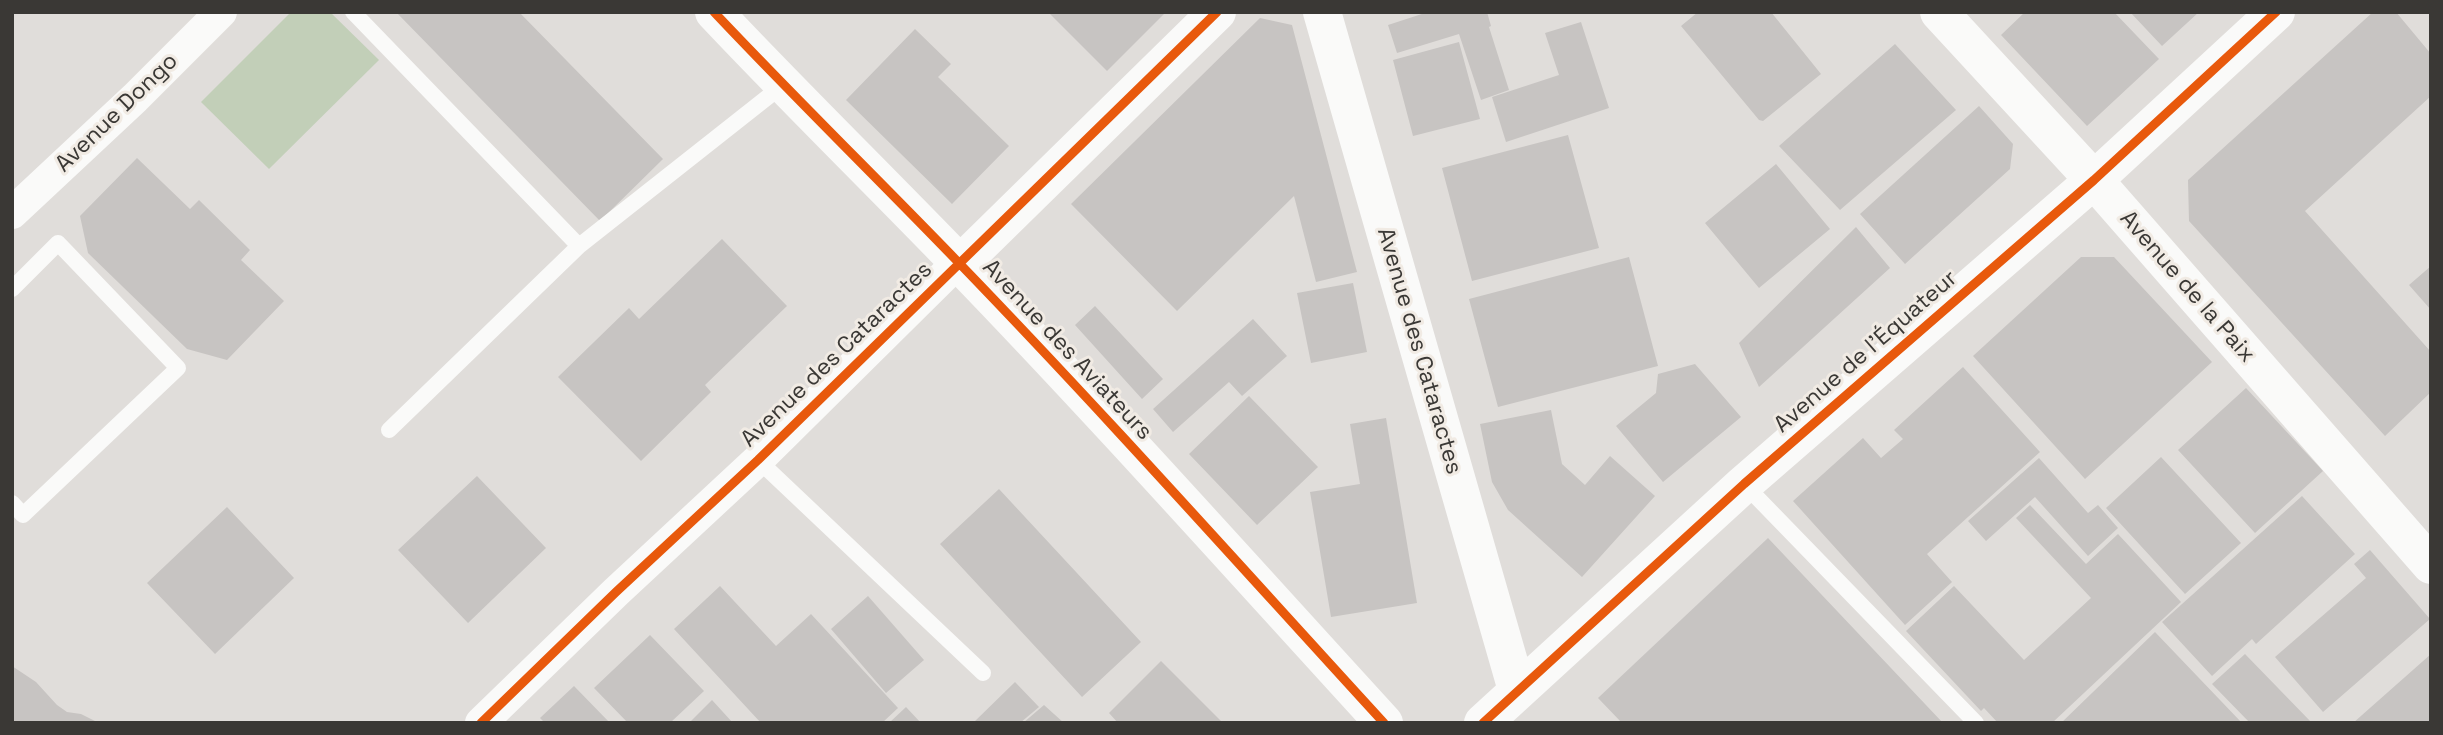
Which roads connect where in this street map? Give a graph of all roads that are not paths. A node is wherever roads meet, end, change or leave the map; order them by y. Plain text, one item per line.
1 (221, 12) edge
2 (353, 12) edge
3 (714, 12) edge
4 (1217, 12) edge
5 (1940, 12) edge
6 (2276, 12) edge
7 (1327, 15) edge
8 (783, 85) junction
9 (2094, 180) junction
10 (12, 213) edge
11 (579, 246) junction
12 (960, 264) junction
13 (12, 289) edge
14 (389, 430) dead end
15 (758, 460) junction
16 (1744, 484) junction
17 (12, 503) edge
18 (2431, 565) edge
19 (983, 673) dead end
20 (1517, 690) junction
21 (481, 723) edge
22 (1384, 723) edge
23 (1483, 723) edge
24 (1976, 723) edge

1 - 10 street, Avenue Dongo
2 - 11 lane
3 - 8 street, Avenue des Aviateurs
4 - 12 street, Avenue des Cataractes
5 - 9 street, Avenue de la Paix
6 - 9 street, Avenue de l'Équateur
7 - 20 street, Avenue des Cataractes
8 - 11 lane
8 - 12 street, Avenue des Aviateurs
9 - 16 street, Avenue de l'Équateur
9 - 18 street, Avenue de la Paix
11 - 14 lane
12 - 15 street, Avenue des Cataractes
12 - 22 street, Avenue des Aviateurs
13 - 17 lane
15 - 19 lane
15 - 21 street, Avenue des Cataractes
16 - 20 street, Avenue de l'Équateur
16 - 24 lane
20 - 23 street, Avenue de l'Équateur

